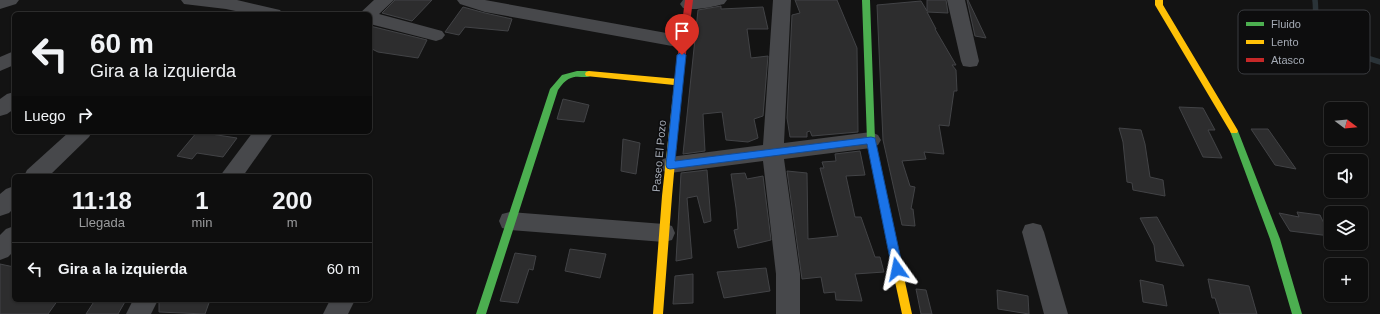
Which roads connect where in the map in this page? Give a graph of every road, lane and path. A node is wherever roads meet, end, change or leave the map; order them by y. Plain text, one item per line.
1 (10, 0) edge
2 (190, 0) edge
3 (385, 0) edge
4 (466, 0) edge
5 (718, 0) edge
6 (782, 0) edge
7 (866, 0) edge
8 (956, 0) edge
9 (1158, 0) edge
10 (689, 2) edge
11 (0, 3) edge
12 (216, 8) edge
13 (255, 12) edge
14 (370, 12) edge
15 (372, 19) edge
16 (436, 35) dead end
17 (683, 42) junction
18 (12, 58) edge
19 (970, 61) dead end
20 (0, 65) edge
21 (678, 82) junction
22 (12, 100) edge
23 (0, 109) edge
24 (80, 134) edge
25 (262, 134) edge
26 (871, 140) junction
27 (773, 153) junction
28 (670, 165) junction
29 (37, 174) edge
30 (232, 174) edge
31 (510, 221) junction
32 (1034, 232) dead end
33 (664, 233) junction
34 (12, 238) edge
35 (0, 250) edge
36 (145, 302) edge
37 (342, 302) edge
38 (138, 314) edge
39 (335, 314) edge
40 (481, 314) edge
41 (658, 314) edge
42 (788, 314) edge
43 (907, 314) edge
44 (1056, 314) edge
45 (1297, 314) edge

1 - 11 street
2 - 12 street
3 - 14 street
4 - 17 street
5 - 10 street
6 - 27 street
7 - 26 street
8 - 19 street
9 - 45 street
10 - 17 street, Paseo El Pozo
12 - 13 street
15 - 16 street
17 - 21 street, Paseo El Pozo
18 - 20 street
21 - 28 street, Paseo El Pozo
21 - 31 street
22 - 23 street
24 - 29 street
25 - 30 street
26 - 27 street
26 - 43 street
27 - 28 street
27 - 42 street
28 - 33 street, Paseo El Pozo
31 - 33 street
31 - 40 street
32 - 44 street
33 - 41 street, Paseo El Pozo
34 - 35 street
36 - 38 street
37 - 39 street

